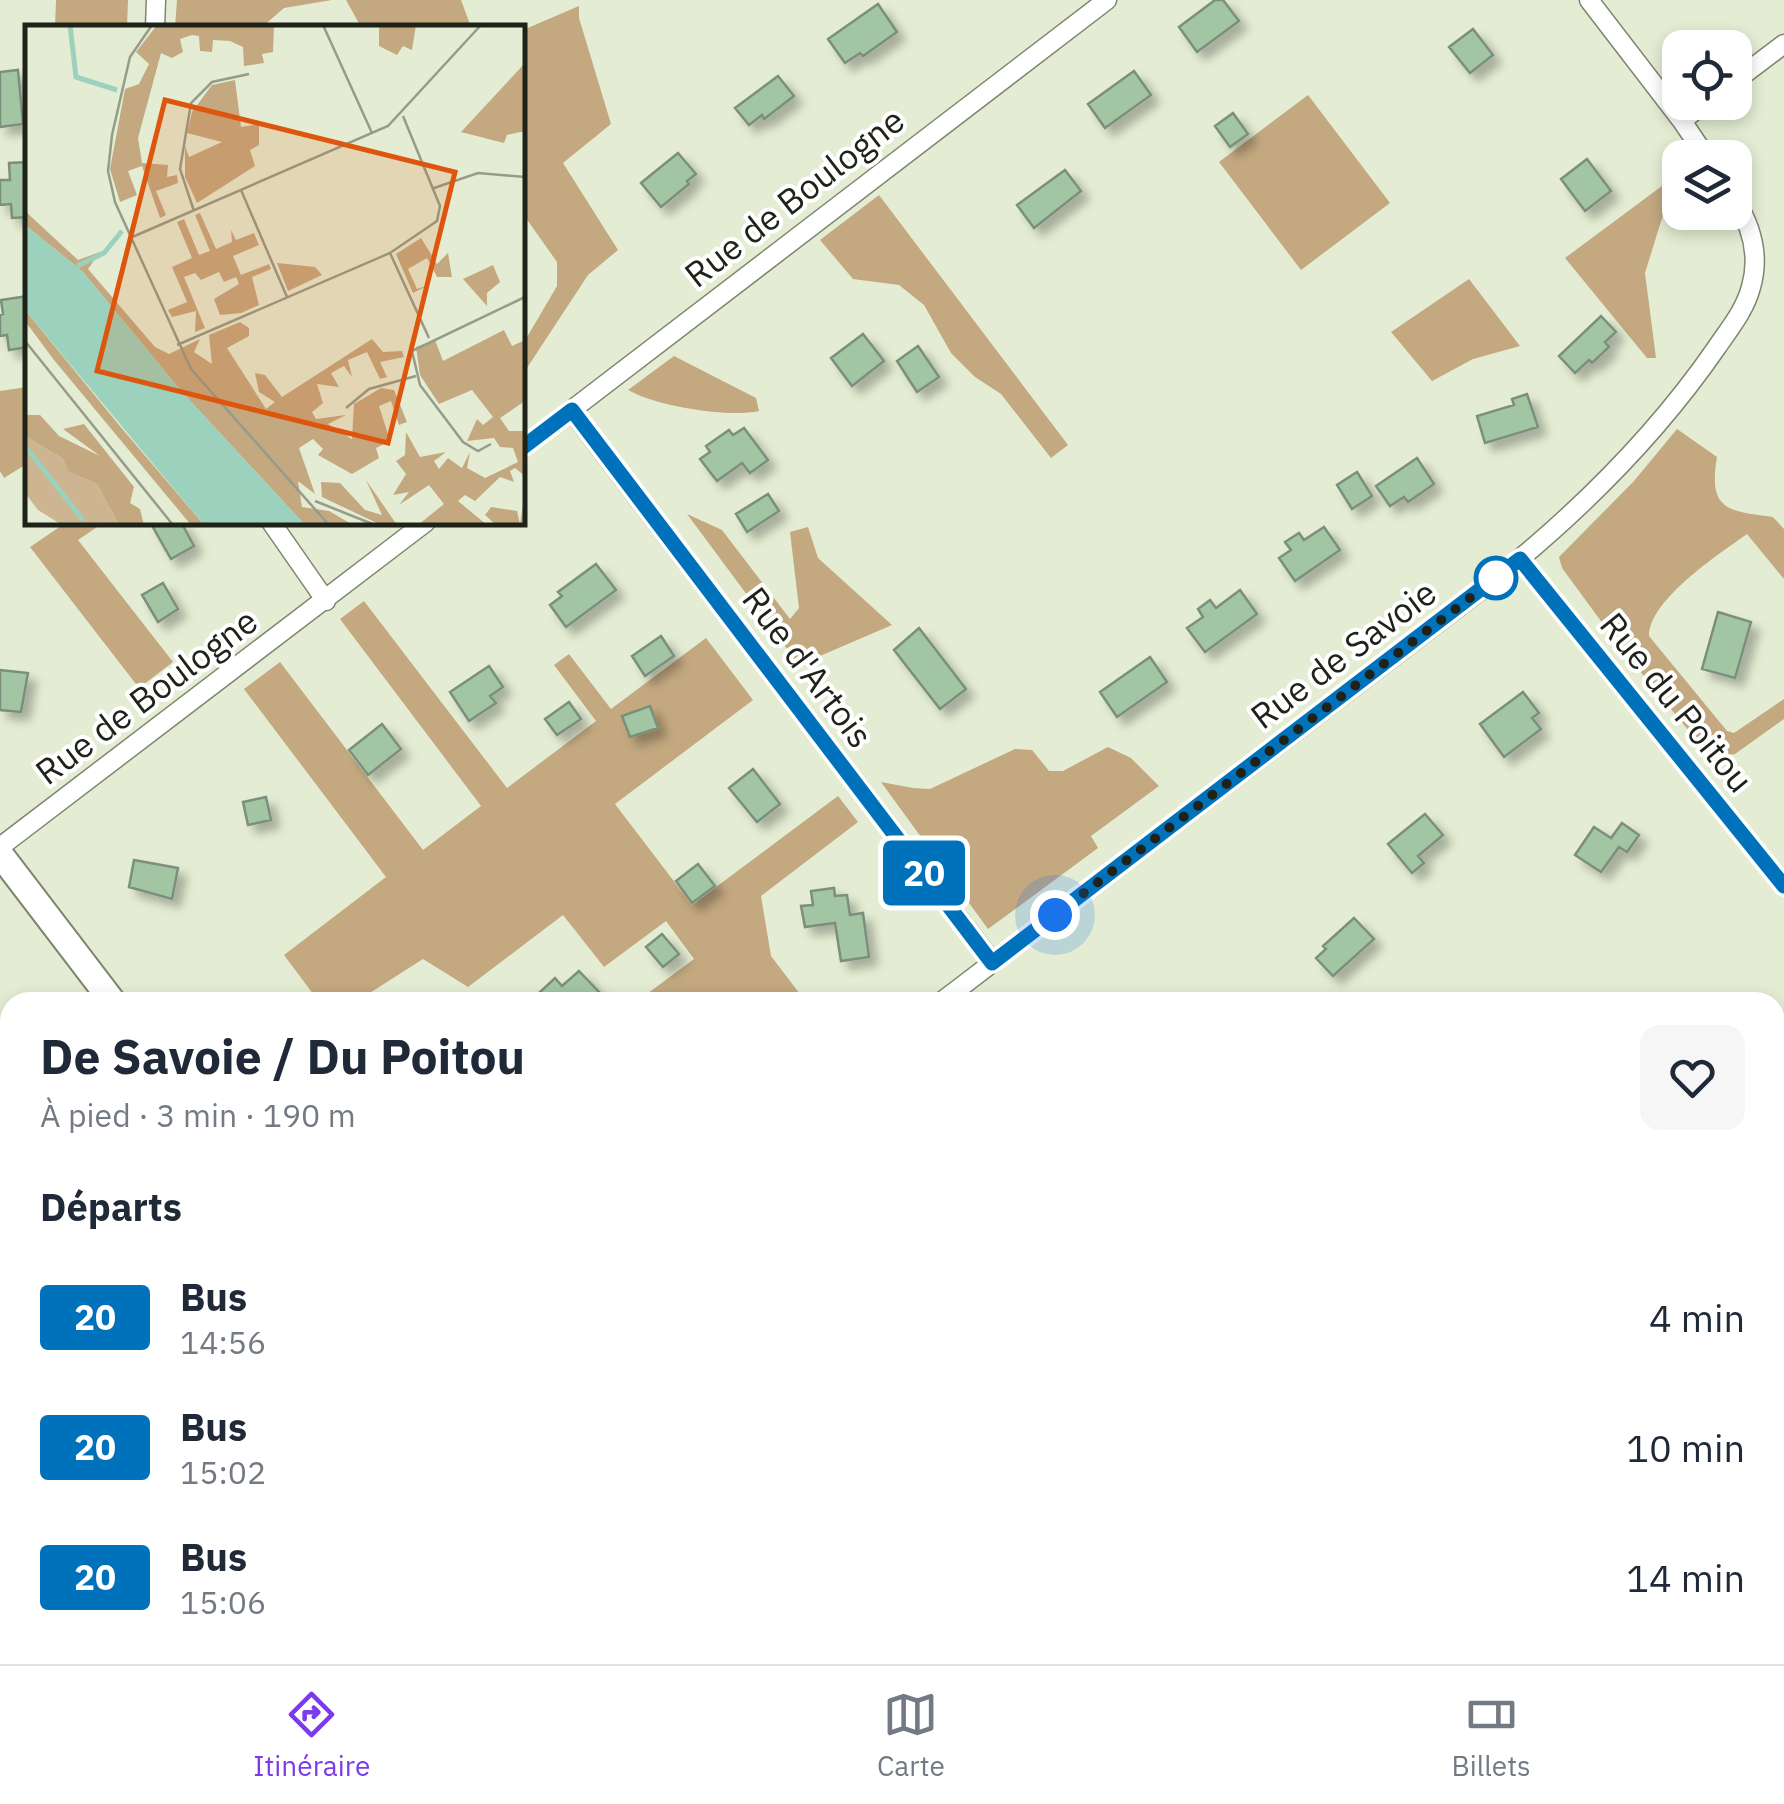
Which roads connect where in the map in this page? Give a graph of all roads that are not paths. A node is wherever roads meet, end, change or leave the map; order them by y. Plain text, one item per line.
1 (1107, 0) edge
2 (1589, 0) edge
3 (1784, 44) edge
4 (1752, 68) edge
5 (1682, 121) joint
6 (1695, 140) edge
7 (1751, 230) edge
8 (572, 410) junction
9 (525, 446) edge
10 (274, 525) edge
11 (422, 525) edge
12 (1520, 559) junction
13 (326, 600) junction
14 (0, 851) edge
15 (1784, 886) edge
16 (992, 963) junction
17 (106, 992) edge
18 (954, 992) edge

1 - 8 street, Rue de Boulogne
2 - 5 street
3 - 4 street
5 - 6 street
7 - 12 street, Rue de Savoie
8 - 9 street, Rue de Boulogne
8 - 16 street, Rue d'Artois
10 - 13 street
11 - 13 street, Rue de Boulogne
12 - 15 street, Rue du Poitou
12 - 16 street, Rue de Savoie
13 - 14 street, Rue de Boulogne
14 - 17 street
16 - 18 street, Rue de Savoie

